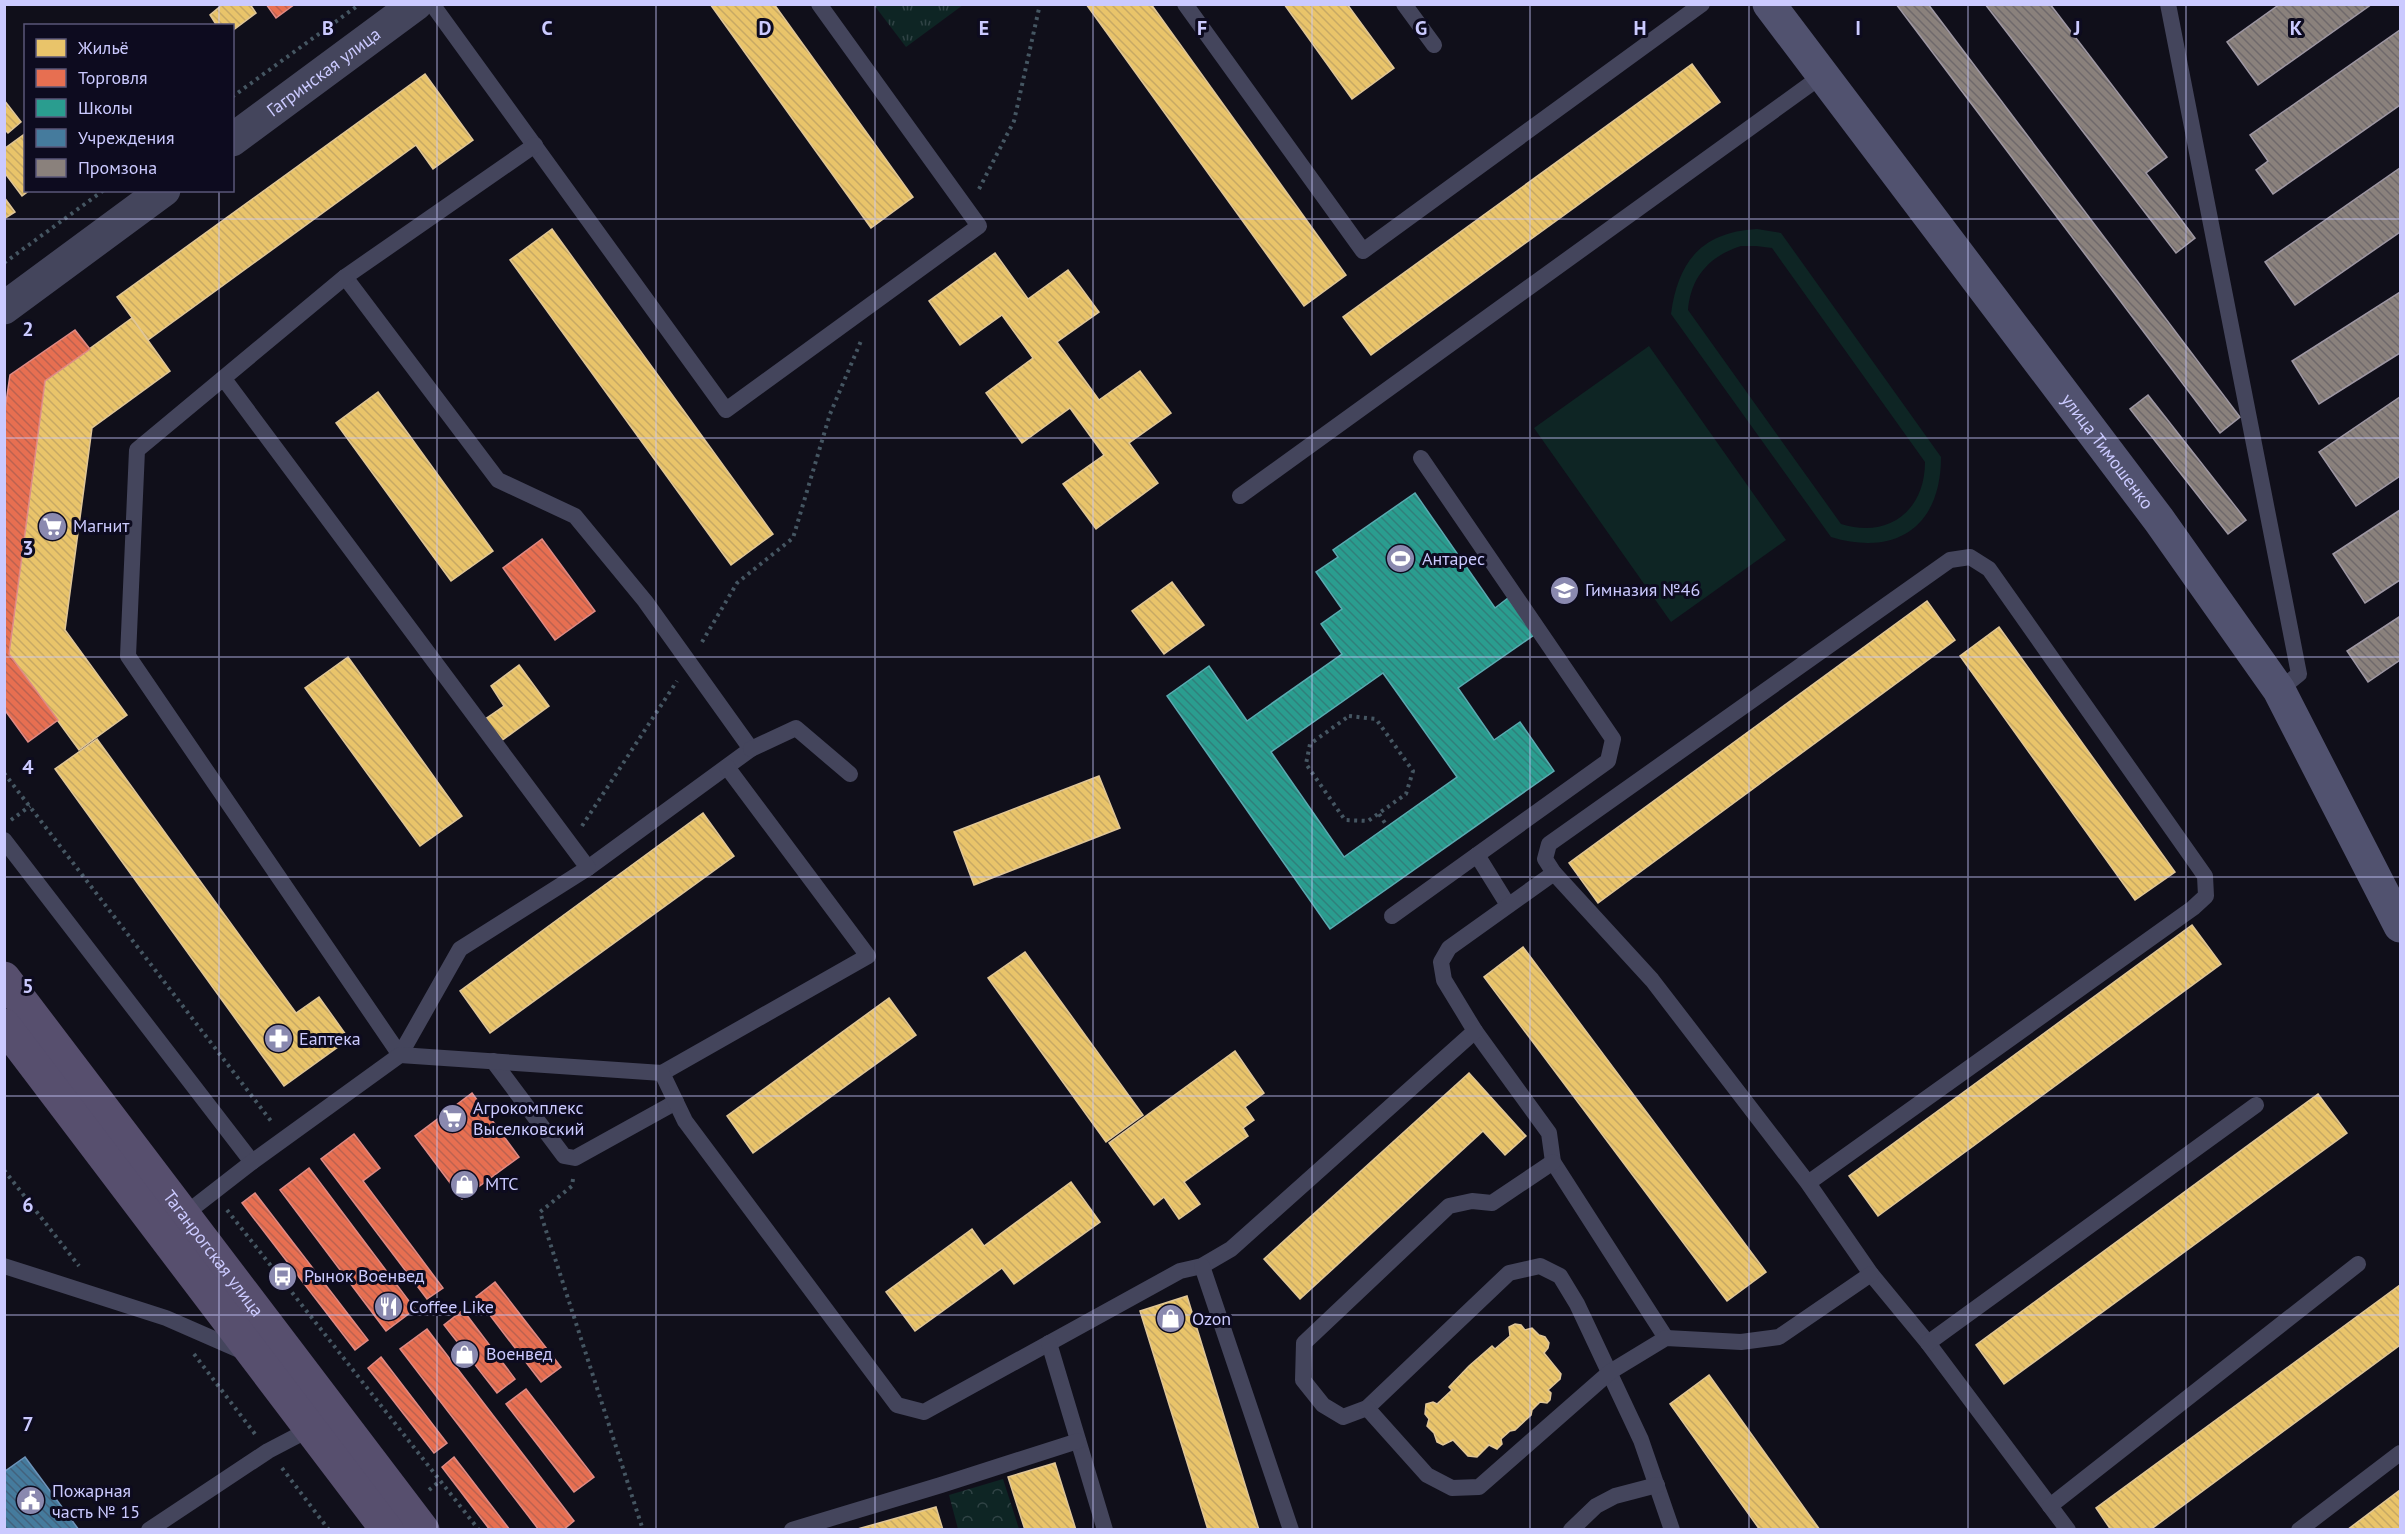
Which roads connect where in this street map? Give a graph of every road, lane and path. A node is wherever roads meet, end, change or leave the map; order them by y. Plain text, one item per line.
1 (360, 4) edge
2 (416, 4) edge
3 (432, 4) edge
4 (819, 4) edge
5 (1040, 4) edge
6 (1185, 4) edge
7 (1404, 4) edge
8 (1702, 4) edge
9 (1769, 4) edge
10 (2168, 4) edge
11 (1434, 45) dead end
12 (1823, 75) junction
13 (234, 96) edge
14 (234, 139) edge
15 (535, 146) junction
16 (101, 192) edge
17 (161, 192) edge
18 (968, 211) junction
19 (4, 263) edge
20 (345, 277) junction
21 (4, 308) edge
22 (849, 320) junction
23 (224, 379) junction
24 (1421, 458) dead end
25 (1240, 496) dead end
26 (689, 663) junction
27 (2279, 690) junction
28 (751, 749) junction
29 (728, 767) junction
30 (4, 773) edge
31 (850, 774) dead end
32 (30, 806) junction
33 (1379, 814) junction
34 (4, 824) edge
35 (1387, 826) dead end
36 (4, 840) edge
37 (570, 844) junction
38 (1477, 855) junction
39 (588, 868) junction
40 (1554, 873) junction
41 (1508, 905) junction
42 (1392, 916) dead end
43 (2400, 926) edge
44 (4, 978) edge
45 (4, 1025) edge
46 (1475, 1031) junction
47 (400, 1054) junction
48 (493, 1061) junction
49 (662, 1073) junction
50 (676, 1102) junction
51 (2256, 1105) dead end
52 (284, 1138) junction
53 (575, 1158) junction
54 (252, 1162) junction
55 (1553, 1162) junction
56 (4, 1170) edge
57 (1808, 1183) junction
58 (214, 1192) junction
59 (174, 1223) junction
60 (2358, 1264) dead end
61 (4, 1266) edge
62 (1202, 1266) junction
63 (1871, 1274) junction
64 (103, 1298) junction
65 (166, 1318) junction
66 (1666, 1338) junction
67 (1049, 1343) junction
68 (1928, 1343) junction
69 (257, 1358) junction
70 (1610, 1372) junction
71 (1367, 1408) junction
72 (310, 1429) junction
73 (1078, 1441) junction
74 (268, 1451) junction
75 (2400, 1453) edge
76 (1657, 1485) junction
77 (2050, 1506) junction
78 (149, 1530) edge
79 (329, 1530) edge
80 (387, 1530) edge
81 (423, 1530) edge
82 (479, 1530) edge
83 (643, 1530) edge
84 (792, 1530) edge
85 (1105, 1530) edge
86 (1291, 1530) edge
87 (1571, 1530) edge
88 (1672, 1530) edge
89 (2068, 1530) edge
90 (2299, 1530) edge

1 - 13 path
2 - 14 street, Гагринская улица
3 - 15 lane
4 - 18 lane
5 - 18 path
6 - 8 lane
7 - 11 lane
9 - 12 street, улица Тимошенко
10 - 27 lane
12 - 25 lane
12 - 27 street, улица Тимошенко
15 - 20 lane
15 - 22 lane
16 - 19 path
17 - 21 street
18 - 22 lane
20 - 23 lane
20 - 26 lane
22 - 26 path
23 - 37 lane
23 - 47 lane
24 - 38 lane
26 - 28 lane
26 - 37 path
27 - 43 street, улица Тимошенко
28 - 29 lane
28 - 31 lane
29 - 39 lane
29 - 49 lane
30 - 32 path
32 - 34 path
32 - 52 path
33 - 33 path
33 - 35 path
36 - 54 lane
37 - 39 lane
38 - 41 lane
38 - 42 lane
39 - 47 lane
40 - 41 lane
40 - 57 lane
40 - 57 lane
41 - 46 lane
44 - 59 main road, Таганрогская улица
45 - 59 main road, Таганрогская улица
46 - 55 lane
46 - 62 lane
47 - 48 lane
47 - 52 lane
48 - 49 lane
48 - 53 lane
49 - 50 lane
50 - 53 lane
50 - 67 lane
51 - 68 lane
52 - 54 lane
53 - 83 path
54 - 58 lane
55 - 66 lane
55 - 71 lane
56 - 64 path
57 - 63 lane
58 - 59 lane
58 - 82 path
59 - 69 main road, Таганрогская улица
59 - 81 main road, Таганрогская улица
60 - 77 lane
61 - 64 lane
62 - 67 lane
62 - 86 lane
63 - 66 lane
63 - 68 lane
64 - 65 lane
65 - 69 lane
65 - 74 path
66 - 70 lane
67 - 73 lane
68 - 77 lane
69 - 72 main road, Таганрогская улица
70 - 71 lane
70 - 71 lane
70 - 76 lane
72 - 74 lane
72 - 80 main road, Таганрогская улица
73 - 84 lane
73 - 85 lane
74 - 78 lane
74 - 79 path
75 - 90 lane
76 - 87 lane
76 - 88 lane
77 - 89 lane

